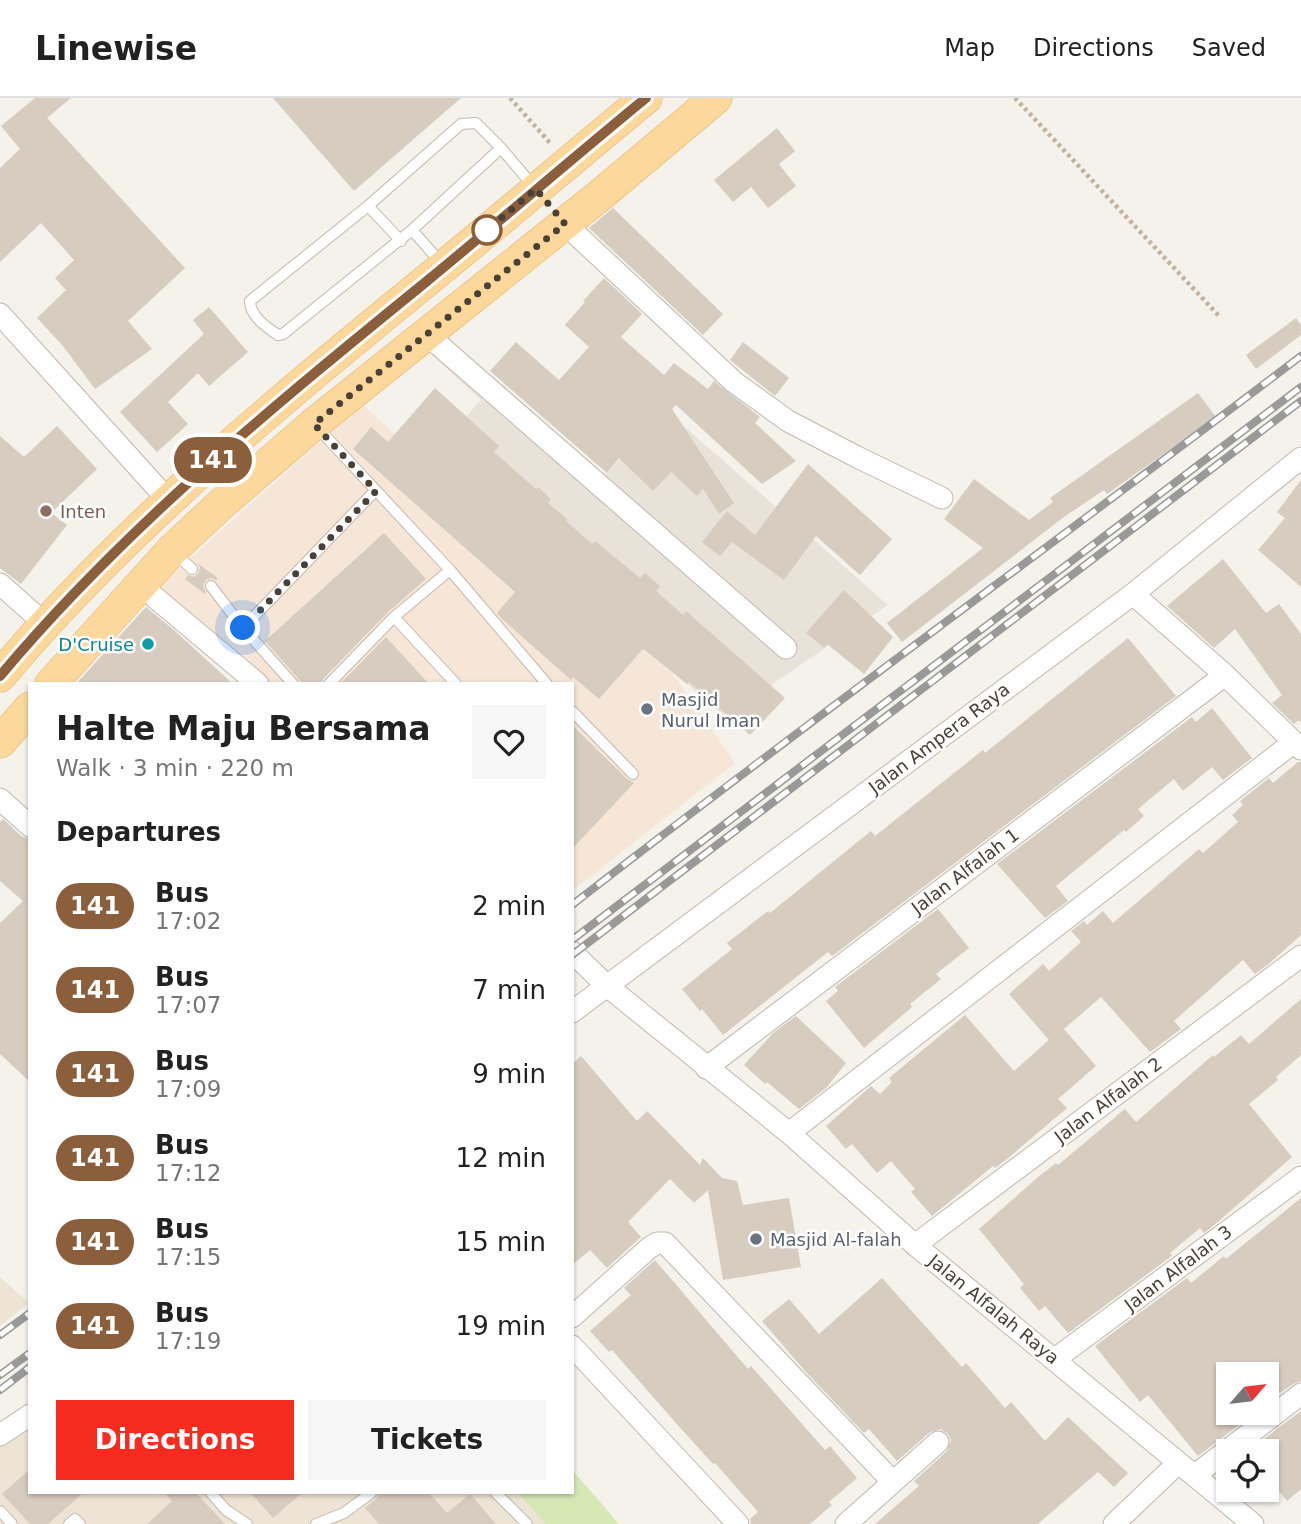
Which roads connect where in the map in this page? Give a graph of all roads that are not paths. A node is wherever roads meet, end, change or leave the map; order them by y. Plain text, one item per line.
1 (646, 98) edge
2 (716, 98) edge
3 (501, 148) junction
4 (559, 153) junction
5 (536, 189) junction
6 (598, 197) junction
7 (368, 206) junction
8 (565, 224) junction
9 (412, 230) junction
10 (401, 241) junction
11 (445, 266) junction
12 (0, 314) edge
13 (424, 335) junction
14 (314, 424) junction
15 (1301, 458) edge
16 (376, 491) junction
17 (942, 498) dead end
18 (168, 500) junction
19 (450, 570) junction
20 (0, 584) edge
21 (139, 584) junction
22 (211, 586) dead end
23 (1133, 594) junction
24 (394, 617) junction
25 (44, 623) junction
26 (243, 628) junction
27 (786, 648) dead end
28 (1225, 675) junction
29 (0, 676) edge
30 (53, 682) edge
31 (256, 682) edge
32 (291, 682) edge
33 (331, 682) edge
34 (454, 682) edge
35 (545, 682) edge
36 (28, 710) edge
37 (574, 713) edge
38 (0, 742) edge
39 (1297, 745) edge
40 (633, 774) dead end
41 (0, 799) edge
42 (28, 824) edge
43 (574, 953) edge
44 (1301, 956) edge
45 (607, 986) junction
46 (574, 1011) edge
47 (706, 1068) junction
48 (789, 1133) junction
49 (1301, 1177) edge
50 (915, 1245) junction
51 (574, 1315) edge
52 (574, 1348) edge
53 (1055, 1359) junction
54 (1301, 1394) edge
55 (28, 1416) edge
56 (0, 1435) edge
57 (938, 1442) dead end
58 (1186, 1469) junction
59 (892, 1481) junction
60 (212, 1494) edge
61 (370, 1494) edge
62 (497, 1494) edge
63 (0, 1511) edge
64 (12, 1524) edge
65 (69, 1524) edge
66 (80, 1524) edge
67 (247, 1524) edge
68 (316, 1524) edge
69 (527, 1524) edge
70 (738, 1524) edge
71 (846, 1524) edge
72 (1114, 1524) edge
73 (1253, 1524) edge

1 - 4 main road
2 - 6 main road
3 - 5 lane
3 - 7 lane
3 - 9 lane
4 - 5 main road
4 - 6 main road
5 - 8 main road
5 - 11 main road
6 - 8 main road
7 - 10 lane
7 - 10 lane
8 - 13 main road
8 - 17 street
9 - 10 lane
9 - 11 lane
11 - 18 main road
12 - 18 street
13 - 14 main road
13 - 27 street
14 - 16 lane
14 - 21 main road
15 - 23 street, Jalan Ampera Raya
16 - 19 lane
16 - 26 lane
18 - 25 main road
19 - 24 lane
19 - 35 lane
20 - 25 street
21 - 30 main road
21 - 31 street
22 - 26 lane
23 - 28 street
23 - 45 street, Jalan Ampera Raya
24 - 33 lane
24 - 34 lane
25 - 29 main road
26 - 32 lane
28 - 39 street
28 - 47 street, Jalan Alfalah 1
36 - 38 main road
37 - 40 lane
39 - 48 street
41 - 42 street
43 - 45 street, Jalan Alfalah Raya
44 - 50 street, Jalan Alfalah 2
45 - 46 street, Jalan Ampera Raya
45 - 47 street, Jalan Alfalah Raya
47 - 48 street, Jalan Alfalah Raya
48 - 50 street, Jalan Alfalah Raya
49 - 53 street, Jalan Alfalah 3
50 - 53 street, Jalan Alfalah Raya
51 - 59 street
52 - 70 street
53 - 58 street, Jalan Alfalah Raya
54 - 58 street
55 - 56 street
57 - 59 street
58 - 72 street
58 - 73 street, Jalan Alfalah Raya
59 - 71 street
60 - 67 lane
61 - 68 lane
62 - 69 lane
63 - 64 lane
65 - 66 lane

